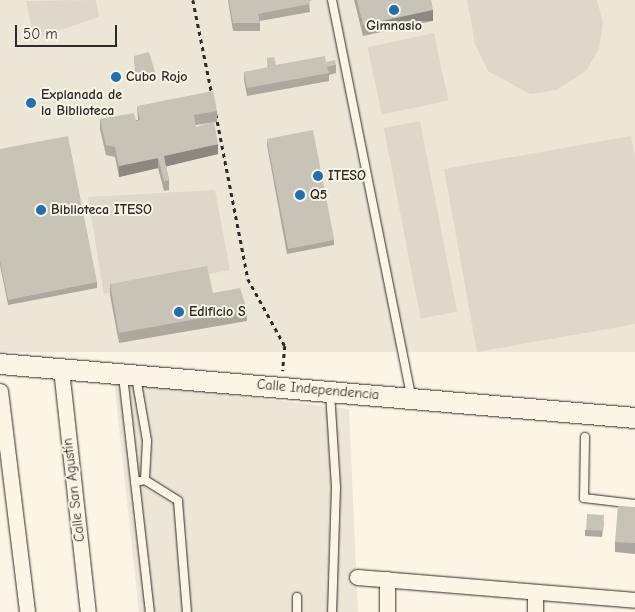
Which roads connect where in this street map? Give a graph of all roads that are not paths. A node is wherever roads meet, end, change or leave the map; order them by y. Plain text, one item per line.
1 (332, 0) edge
2 (0, 364) edge
3 (61, 369) junction
4 (129, 375) junction
5 (0, 391) edge
6 (330, 391) junction
7 (411, 399) junction
8 (635, 418) edge
9 (585, 437) dead end
10 (145, 480) junction
11 (135, 482) junction
12 (635, 504) edge
13 (358, 576) dead end
14 (387, 579) junction
15 (535, 592) junction
16 (297, 597) dead end
17 (635, 600) edge
18 (614, 605) edge
19 (27, 612) edge
20 (88, 612) edge
21 (150, 612) edge
22 (187, 612) edge
23 (297, 612) edge
24 (332, 612) edge
25 (387, 612) edge
26 (535, 612) edge

1 - 7 lane
2 - 3 street, Calle Independencia
3 - 4 street, Calle Independencia
3 - 20 street, Calle San Agustín
4 - 6 street, Calle Independencia
4 - 10 lane
4 - 11 lane
5 - 19 street
6 - 7 street, Calle Independencia
6 - 24 lane
7 - 8 street, Calle Independencia
9 - 12 lane
10 - 11 lane
10 - 22 lane
11 - 21 lane
13 - 14 street
14 - 15 street
14 - 25 street
15 - 18 street
15 - 26 street
16 - 23 lane
17 - 18 street

